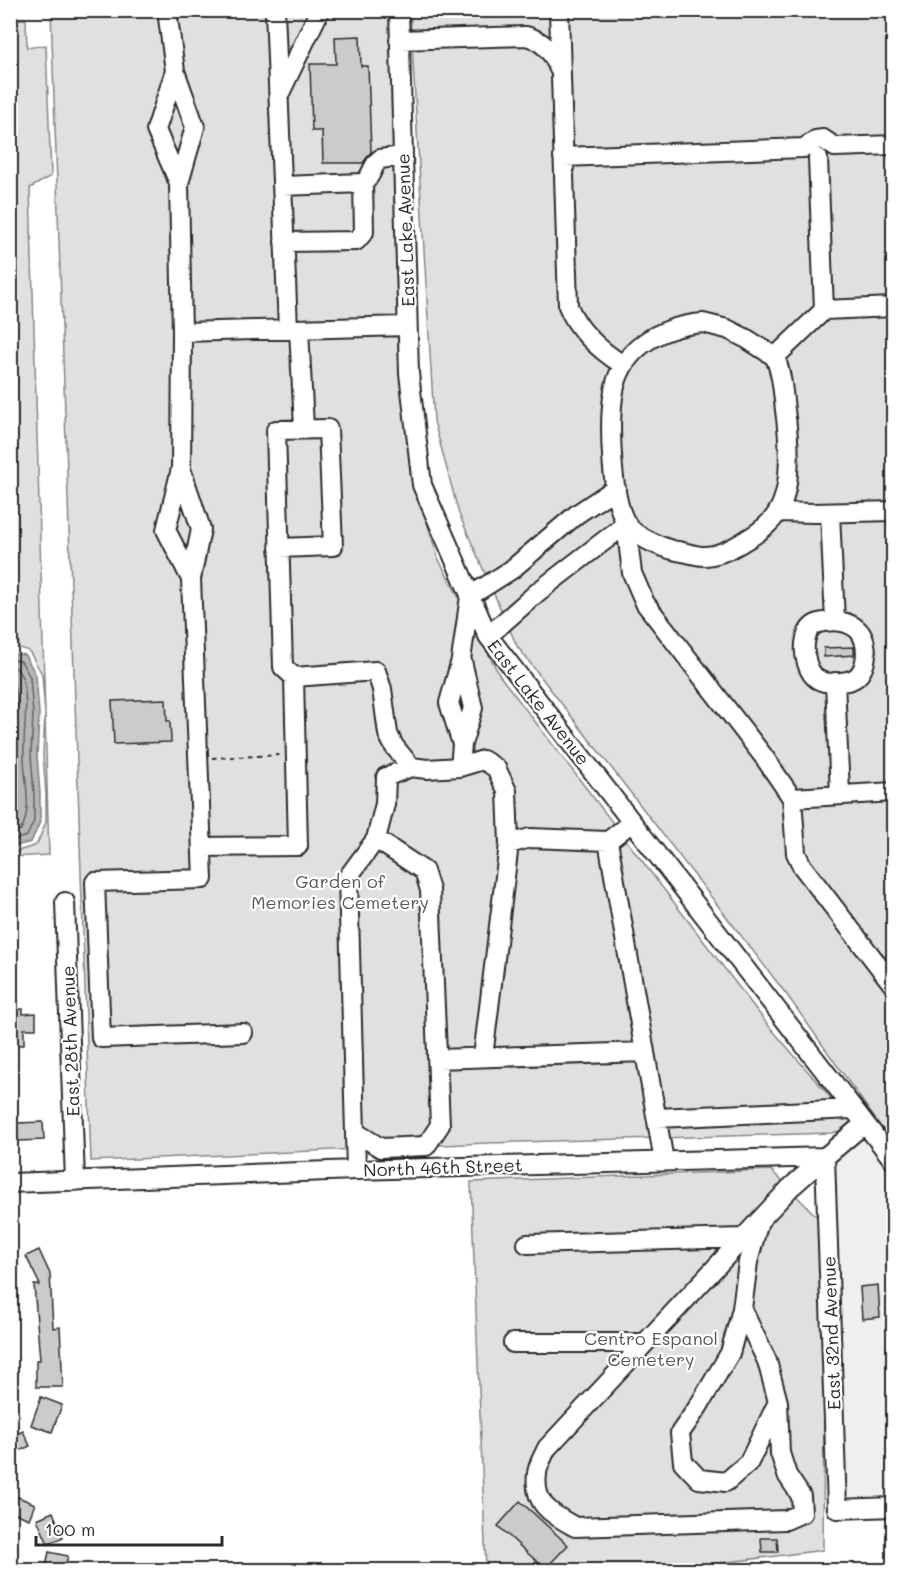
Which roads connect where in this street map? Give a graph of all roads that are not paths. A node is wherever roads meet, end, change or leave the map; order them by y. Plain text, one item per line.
1 (167, 10) edge
2 (275, 10) edge
3 (320, 10) edge
4 (399, 10) edge
5 (559, 10) edge
6 (399, 39) junction
7 (175, 71) junction
8 (561, 73) junction
9 (278, 99) junction
10 (894, 145) edge
11 (811, 153) junction
12 (402, 156) junction
13 (563, 158) junction
14 (179, 183) junction
15 (363, 183) junction
16 (282, 186) junction
17 (284, 242) junction
18 (894, 306) edge
19 (824, 310) junction
20 (407, 326) junction
21 (293, 329) junction
22 (182, 332) junction
23 (775, 357) junction
24 (622, 365) junction
25 (304, 428) junction
26 (181, 469) junction
27 (616, 488) junction
28 (894, 511) edge
29 (778, 512) junction
30 (830, 513) junction
31 (626, 524) junction
32 (279, 548) junction
33 (191, 579) junction
34 (470, 596) junction
35 (835, 621) junction
36 (488, 636) junction
37 (294, 676) junction
38 (835, 682) junction
39 (411, 767) junction
40 (459, 767) junction
41 (894, 792) edge
42 (840, 794) junction
43 (792, 798) junction
44 (632, 822) junction
45 (376, 839) junction
46 (608, 841) junction
47 (509, 844) junction
48 (202, 847) junction
49 (66, 902) dead end
50 (894, 986) edge
51 (243, 1033) dead end
52 (645, 1052) junction
53 (483, 1057) junction
54 (438, 1059) junction
55 (852, 1109) junction
56 (657, 1118) junction
57 (864, 1124) junction
58 (355, 1132) junction
59 (825, 1157) junction
60 (664, 1161) junction
61 (894, 1161) edge
62 (356, 1170) junction
63 (75, 1180) junction
64 (10, 1183) edge
65 (759, 1221) junction
66 (743, 1238) junction
67 (527, 1244) dead end
68 (742, 1309) junction
69 (513, 1343) dead end
70 (645, 1343) junction
71 (778, 1402) junction
72 (894, 1507) edge

1 - 7 street
2 - 9 street
3 - 9 street
4 - 6 street, East Lake Avenue
5 - 8 street
6 - 8 street
6 - 12 street, East Lake Avenue
7 - 14 street
7 - 14 street
8 - 13 street
9 - 16 street
10 - 11 street
11 - 13 street
11 - 19 street
12 - 15 street
12 - 20 street, East Lake Avenue
13 - 24 street
14 - 22 street
15 - 16 street
15 - 17 street
16 - 17 street
17 - 21 street
18 - 19 street
19 - 23 street
20 - 21 street
20 - 34 street, East Lake Avenue
21 - 22 street
21 - 25 street
22 - 26 street
23 - 24 street
23 - 29 street
24 - 27 street
25 - 32 street
25 - 32 street
26 - 33 street
26 - 33 street
27 - 31 street
27 - 34 street
28 - 30 street
29 - 30 street
29 - 31 street
30 - 35 street
31 - 36 street
31 - 43 street
32 - 37 street
33 - 48 street
34 - 36 street, East Lake Avenue
34 - 40 street
35 - 38 street
35 - 38 street
36 - 44 street, East Lake Avenue
37 - 39 street
37 - 48 street
38 - 42 street
39 - 40 street
39 - 45 street
40 - 47 street
41 - 42 street
42 - 43 street
43 - 50 street
44 - 46 street
44 - 55 street, East Lake Avenue
45 - 54 street
45 - 58 street
46 - 47 street
46 - 52 street
47 - 53 street
48 - 51 street
49 - 63 street, East 28th Avenue
52 - 53 street
52 - 56 street
53 - 54 street
54 - 58 street
55 - 56 street
55 - 57 street, East Lake Avenue
56 - 60 street
57 - 59 street
57 - 61 street, East Lake Avenue
58 - 62 street
59 - 60 street, North 46th Street
59 - 65 street
59 - 72 street, East 32nd Avenue
60 - 62 street, North 46th Street
62 - 63 street, North 46th Street
63 - 64 street, North 46th Street
65 - 66 street
65 - 68 street
66 - 67 street
66 - 70 street
68 - 71 street
68 - 71 street
69 - 70 street
70 - 71 street

